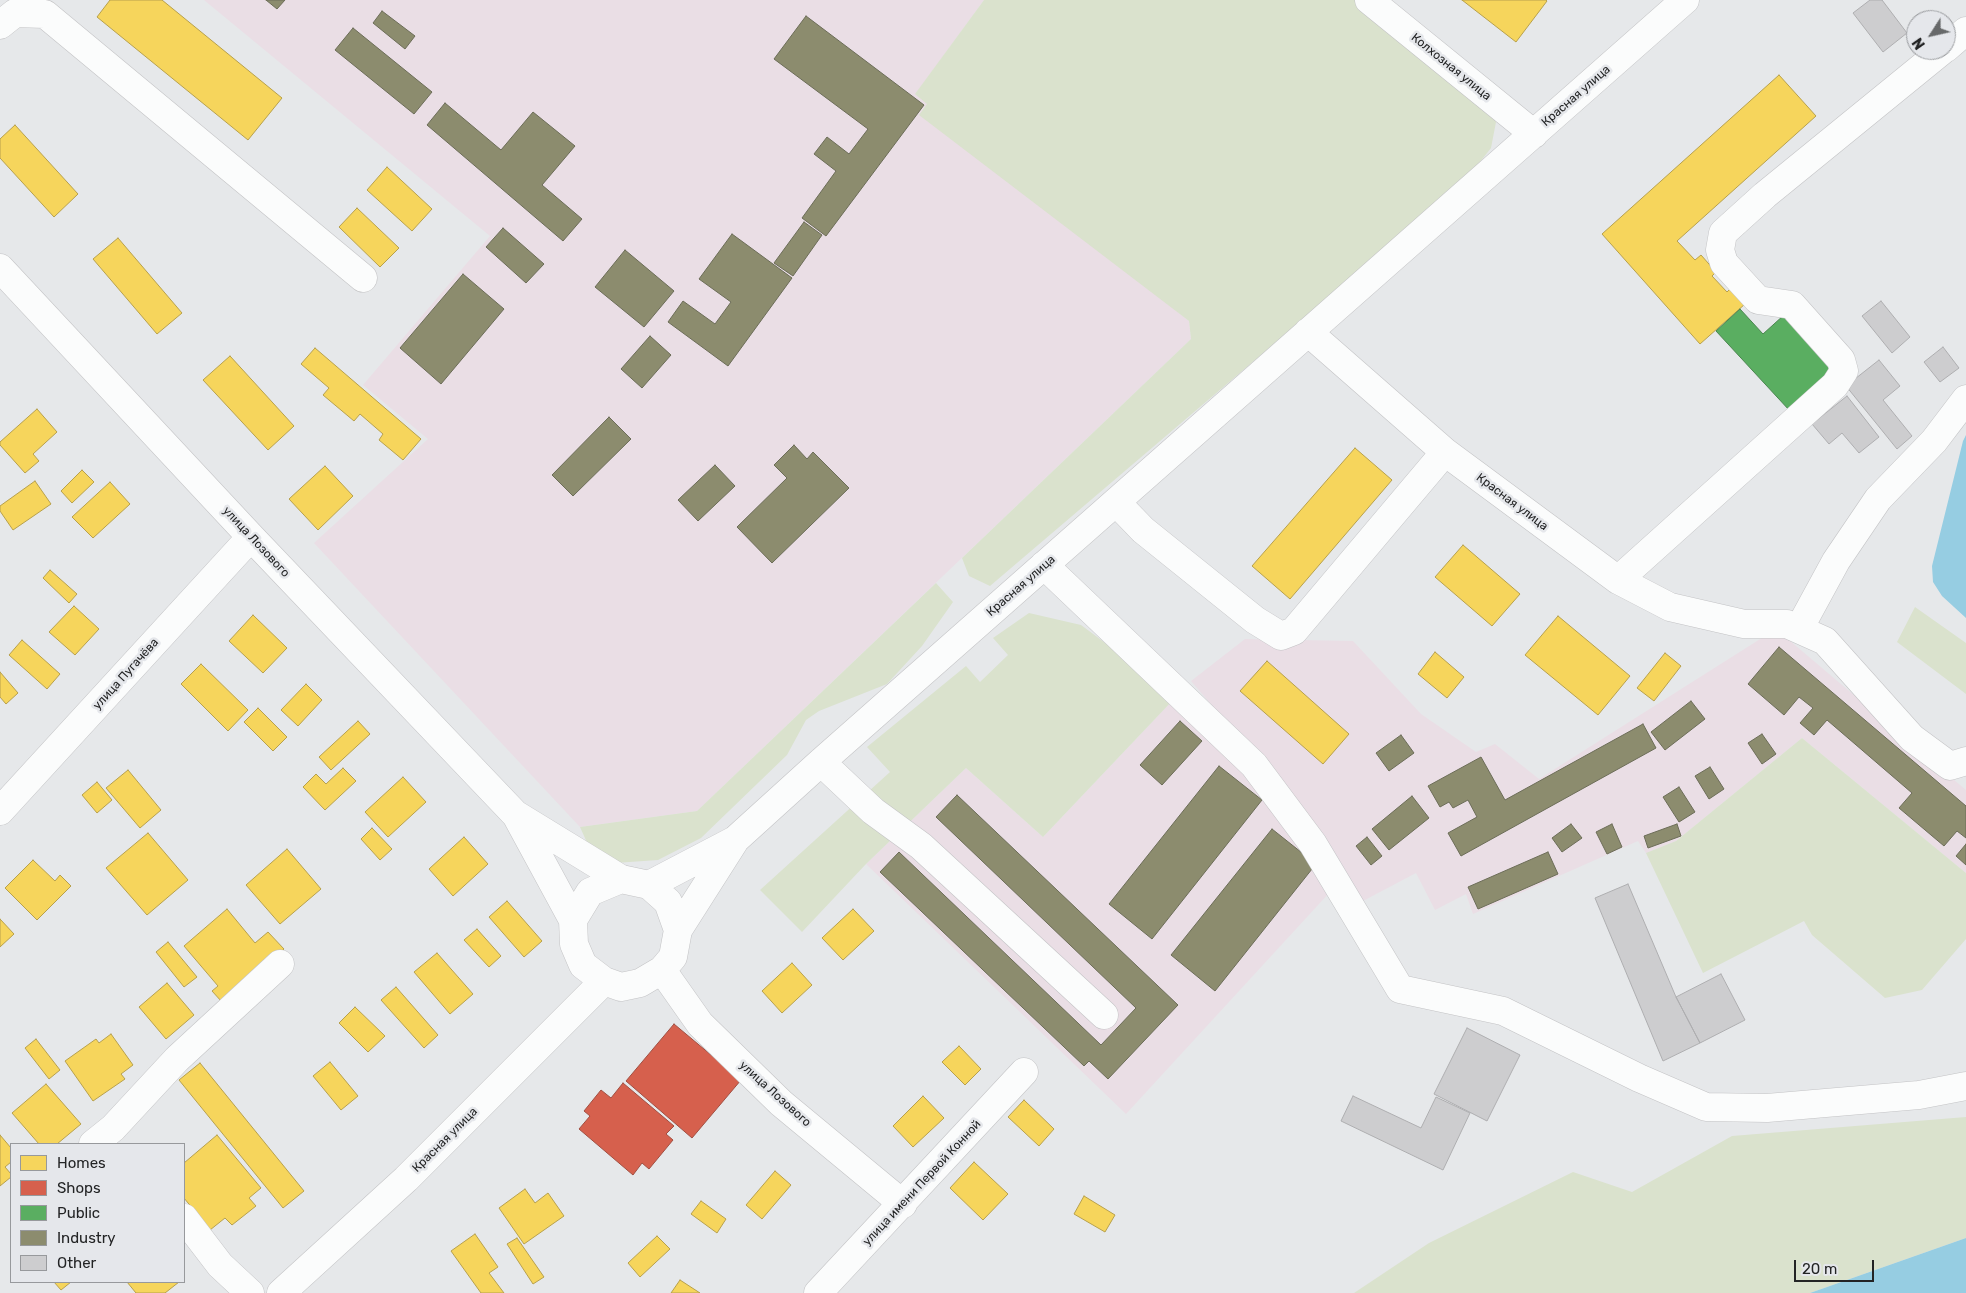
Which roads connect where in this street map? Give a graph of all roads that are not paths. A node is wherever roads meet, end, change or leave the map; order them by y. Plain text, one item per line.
1 (1369, 0) edge
2 (1685, 0) edge
3 (0, 25) edge
4 (1966, 31) edge
5 (1956, 40) edge
6 (1932, 60) edge
7 (1534, 134) junction
8 (0, 268) edge
9 (363, 278) dead end
10 (1308, 332) junction
11 (1966, 399) edge
12 (1445, 452) junction
13 (1116, 502) junction
14 (251, 537) junction
15 (1044, 565) junction
16 (1618, 580) junction
17 (1799, 629) junction
18 (1966, 761) edge
19 (821, 762) junction
20 (0, 812) edge
21 (515, 814) junction
22 (735, 840) junction
23 (621, 879) junction
24 (649, 885) junction
25 (573, 920) junction
26 (678, 930) junction
27 (280, 964) dead end
28 (662, 970) junction
29 (604, 982) junction
30 (1104, 1015) dead end
31 (1024, 1072) dead end
32 (1966, 1086) edge
33 (111, 1139) edge
34 (903, 1204) junction
35 (185, 1219) edge
36 (250, 1293) edge
37 (281, 1293) edge
38 (818, 1293) edge

1 - 7 street, Колхозная улица
2 - 7 street, Красная улица
3 - 9 street
4 - 5 street
6 - 16 street
7 - 10 street, Красная улица
8 - 14 street, улица Лозового
10 - 12 street, Красная улица
10 - 13 street, Красная улица
11 - 17 street
12 - 13 street
12 - 16 street, Красная улица
13 - 15 street, Красная улица
14 - 20 street, улица Пугачёва
14 - 21 street, улица Лозового
15 - 19 street, Красная улица
15 - 32 street
16 - 17 street, Красная улица
17 - 18 street, Красная улица
19 - 22 street, Красная улица
19 - 30 street
21 - 23 street, улица Лозового
21 - 25 street, улица Лозового
22 - 24 street, Красная улица
22 - 26 street, Красная улица
23 - 24 street
23 - 25 street
24 - 26 street
25 - 29 street
26 - 28 street, Красная улица
27 - 33 street
28 - 29 street, Красная улица
28 - 34 street, улица Лозового
29 - 37 street, Красная улица
31 - 34 street, улица имени Первой Конной
34 - 38 street, улица имени Первой Конной
35 - 36 street

